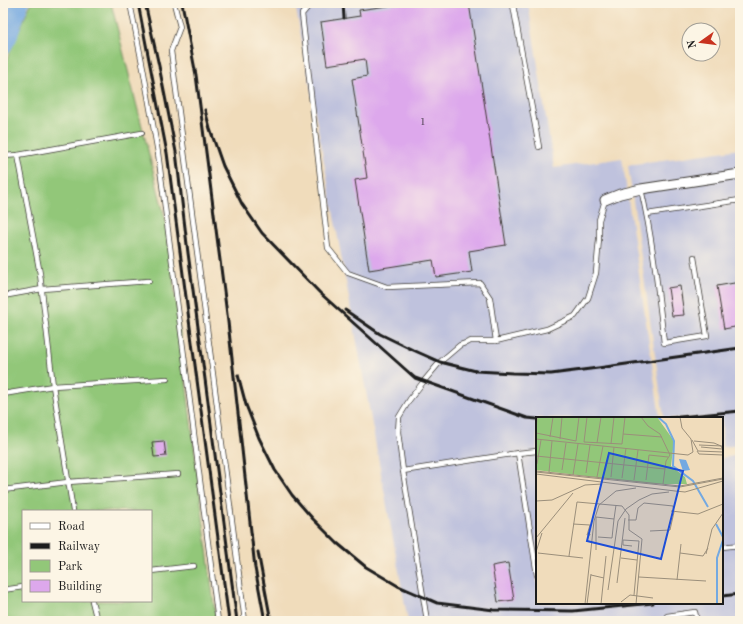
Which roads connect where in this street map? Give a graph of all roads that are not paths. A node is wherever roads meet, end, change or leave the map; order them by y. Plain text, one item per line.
1 (130, 3) edge
2 (174, 3) edge
3 (311, 3) edge
4 (511, 3) edge
5 (142, 133) dead end
6 (538, 147) dead end
7 (18, 155) junction
8 (3, 156) edge
9 (740, 174) edge
10 (641, 189) junction
11 (605, 200) joint
12 (740, 200) edge
13 (647, 214) junction
14 (694, 257) dead end
15 (149, 280) dead end
16 (42, 289) junction
17 (3, 296) edge
18 (496, 341) junction
19 (167, 379) dead end
20 (53, 386) junction
21 (3, 394) edge
22 (536, 451) edge
23 (518, 453) junction
24 (403, 471) junction
25 (178, 474) dead end
26 (68, 482) junction
27 (3, 490) edge
28 (73, 510) edge
29 (740, 545) edge
30 (723, 547) edge
31 (194, 566) dead end
32 (536, 569) edge
33 (152, 571) edge
34 (22, 587) edge
35 (3, 590) edge
36 (92, 602) edge
37 (97, 621) edge
38 (218, 621) edge
39 (245, 621) edge
40 (427, 621) edge
41 (667, 621) edge
42 (697, 621) edge

1 - 38 lane
2 - 39 lane
3 - 18 lane
4 - 6 lane
5 - 7 lane
7 - 8 lane
7 - 16 lane
9 - 10 street
10 - 11 street
10 - 13 lane
11 - 18 lane
12 - 13 lane
13 - 14 lane
15 - 16 lane
16 - 17 lane
16 - 20 lane
18 - 24 lane
19 - 20 lane
20 - 21 lane
20 - 26 lane
22 - 23 lane
23 - 24 lane
23 - 32 lane
24 - 40 lane
25 - 26 lane
26 - 27 lane
26 - 28 lane
29 - 30 lane
31 - 33 lane
34 - 35 lane
36 - 37 lane
41 - 42 lane

